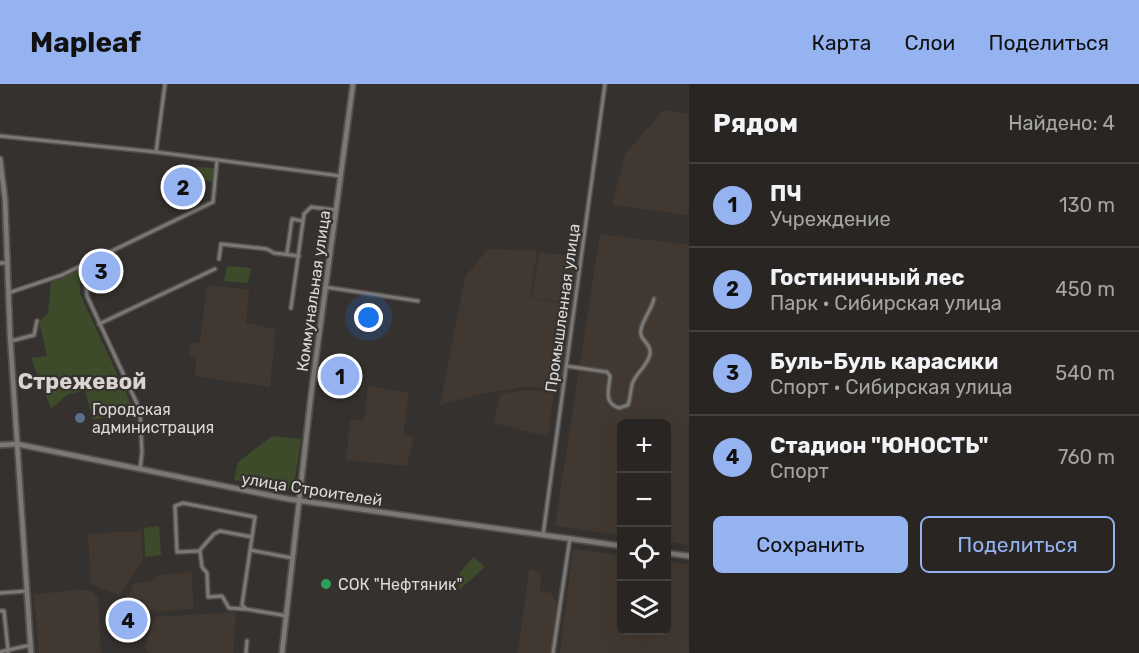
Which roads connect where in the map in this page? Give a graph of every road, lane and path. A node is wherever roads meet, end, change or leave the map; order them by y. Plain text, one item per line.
1 (165, 84) edge
2 (353, 84) edge
3 (605, 84) edge
4 (0, 136) edge
5 (156, 152) junction
6 (0, 159) edge
7 (217, 160) junction
8 (341, 176) junction
9 (336, 210) junction
10 (303, 221) junction
11 (287, 254) junction
12 (299, 256) junction
13 (219, 260) dead end
14 (0, 263) edge
15 (7, 263) junction
16 (85, 265) junction
17 (215, 268) dead end
18 (325, 287) junction
19 (8, 293) junction
20 (654, 299) dead end
21 (418, 301) dead end
22 (291, 308) dead end
23 (37, 321) dead end
24 (99, 324) junction
25 (11, 340) junction
26 (566, 366) junction
27 (17, 444) junction
28 (0, 445) edge
29 (140, 469) junction
30 (299, 501) junction
31 (258, 514) dead end
32 (255, 518) junction
33 (543, 535) junction
34 (252, 537) junction
35 (570, 538) junction
36 (617, 545) edge
37 (200, 550) junction
38 (250, 550) junction
39 (671, 554) edge
40 (689, 556) edge
41 (292, 558) junction
42 (27, 591) junction
43 (0, 593) edge
44 (246, 609) junction
45 (0, 611) edge
46 (287, 616) junction
47 (247, 641) dead end
48 (31, 645) junction
49 (8, 651) edge
50 (0, 652) edge
51 (31, 653) edge
52 (246, 653) edge
53 (282, 653) edge
54 (553, 653) edge

1 - 5 street
2 - 8 main road, Коммунальная улица
3 - 26 street, Промышленная улица
4 - 5 street
5 - 7 street
6 - 15 main road
7 - 8 street
7 - 16 street
8 - 9 main road, Коммунальная улица
9 - 10 street
9 - 18 main road, Коммунальная улица
10 - 11 street
10 - 12 street
11 - 12 street
11 - 13 street
12 - 22 street
14 - 15 street
15 - 19 main road
16 - 19 street
16 - 24 street
17 - 24 street
18 - 21 street
18 - 30 main road, Коммунальная улица
19 - 25 main road
20 - 26 street
23 - 25 street
24 - 29 street
25 - 27 main road
26 - 33 street, Промышленная улица
27 - 28 main road, улица Строителей
27 - 29 main road, улица Строителей
27 - 42 main road
29 - 30 main road, улица Строителей
30 - 33 main road, улица Строителей
30 - 41 main road, Коммунальная улица
31 - 32 street
32 - 34 street
32 - 37 street
33 - 35 main road, улица Строителей
34 - 37 street
34 - 38 street
35 - 36 main road, улица Строителей
35 - 54 street
37 - 44 street
38 - 41 street
38 - 44 street
39 - 40 main road
41 - 46 main road, Коммунальная улица
42 - 43 street
42 - 48 main road
44 - 46 street
45 - 49 street
46 - 53 main road, Коммунальная улица
47 - 52 street
48 - 49 street
48 - 51 main road
49 - 50 street

